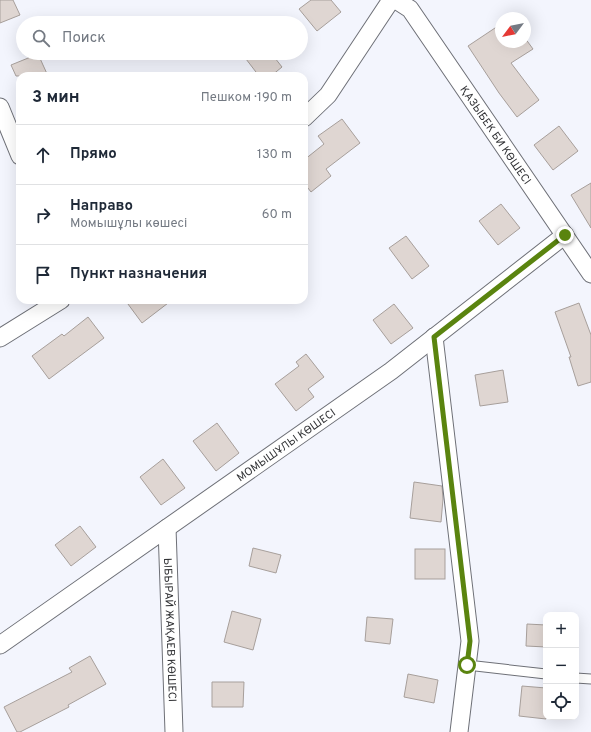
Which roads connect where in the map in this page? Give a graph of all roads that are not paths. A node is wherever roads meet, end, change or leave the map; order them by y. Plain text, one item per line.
1 (390, 0) edge
2 (396, 0) edge
3 (0, 108) edge
4 (308, 114) edge
5 (16, 146) edge
6 (565, 235) junction
7 (591, 274) edge
8 (54, 304) edge
9 (434, 337) junction
10 (0, 338) edge
11 (167, 528) junction
12 (0, 645) edge
13 (467, 665) junction
14 (543, 674) edge
15 (579, 678) edge
16 (591, 679) edge
17 (174, 732) edge
18 (459, 732) edge

1 - 4 street
2 - 6 street, ҚАЗЫБЕК БИ КӨШЕСІ
3 - 5 street
6 - 7 street, ҚАЗЫБЕК БИ КӨШЕСІ
6 - 9 street, МОМЫШҰЛЫ КӨШЕСІ
8 - 10 street
9 - 11 street, МОМЫШҰЛЫ КӨШЕСІ
9 - 13 street
11 - 12 street, МОМЫШҰЛЫ КӨШЕСІ
11 - 17 street, ЫБЫРАЙ ЖАҚАЕВ КӨШЕСІ
13 - 14 lane
13 - 18 street
15 - 16 lane

